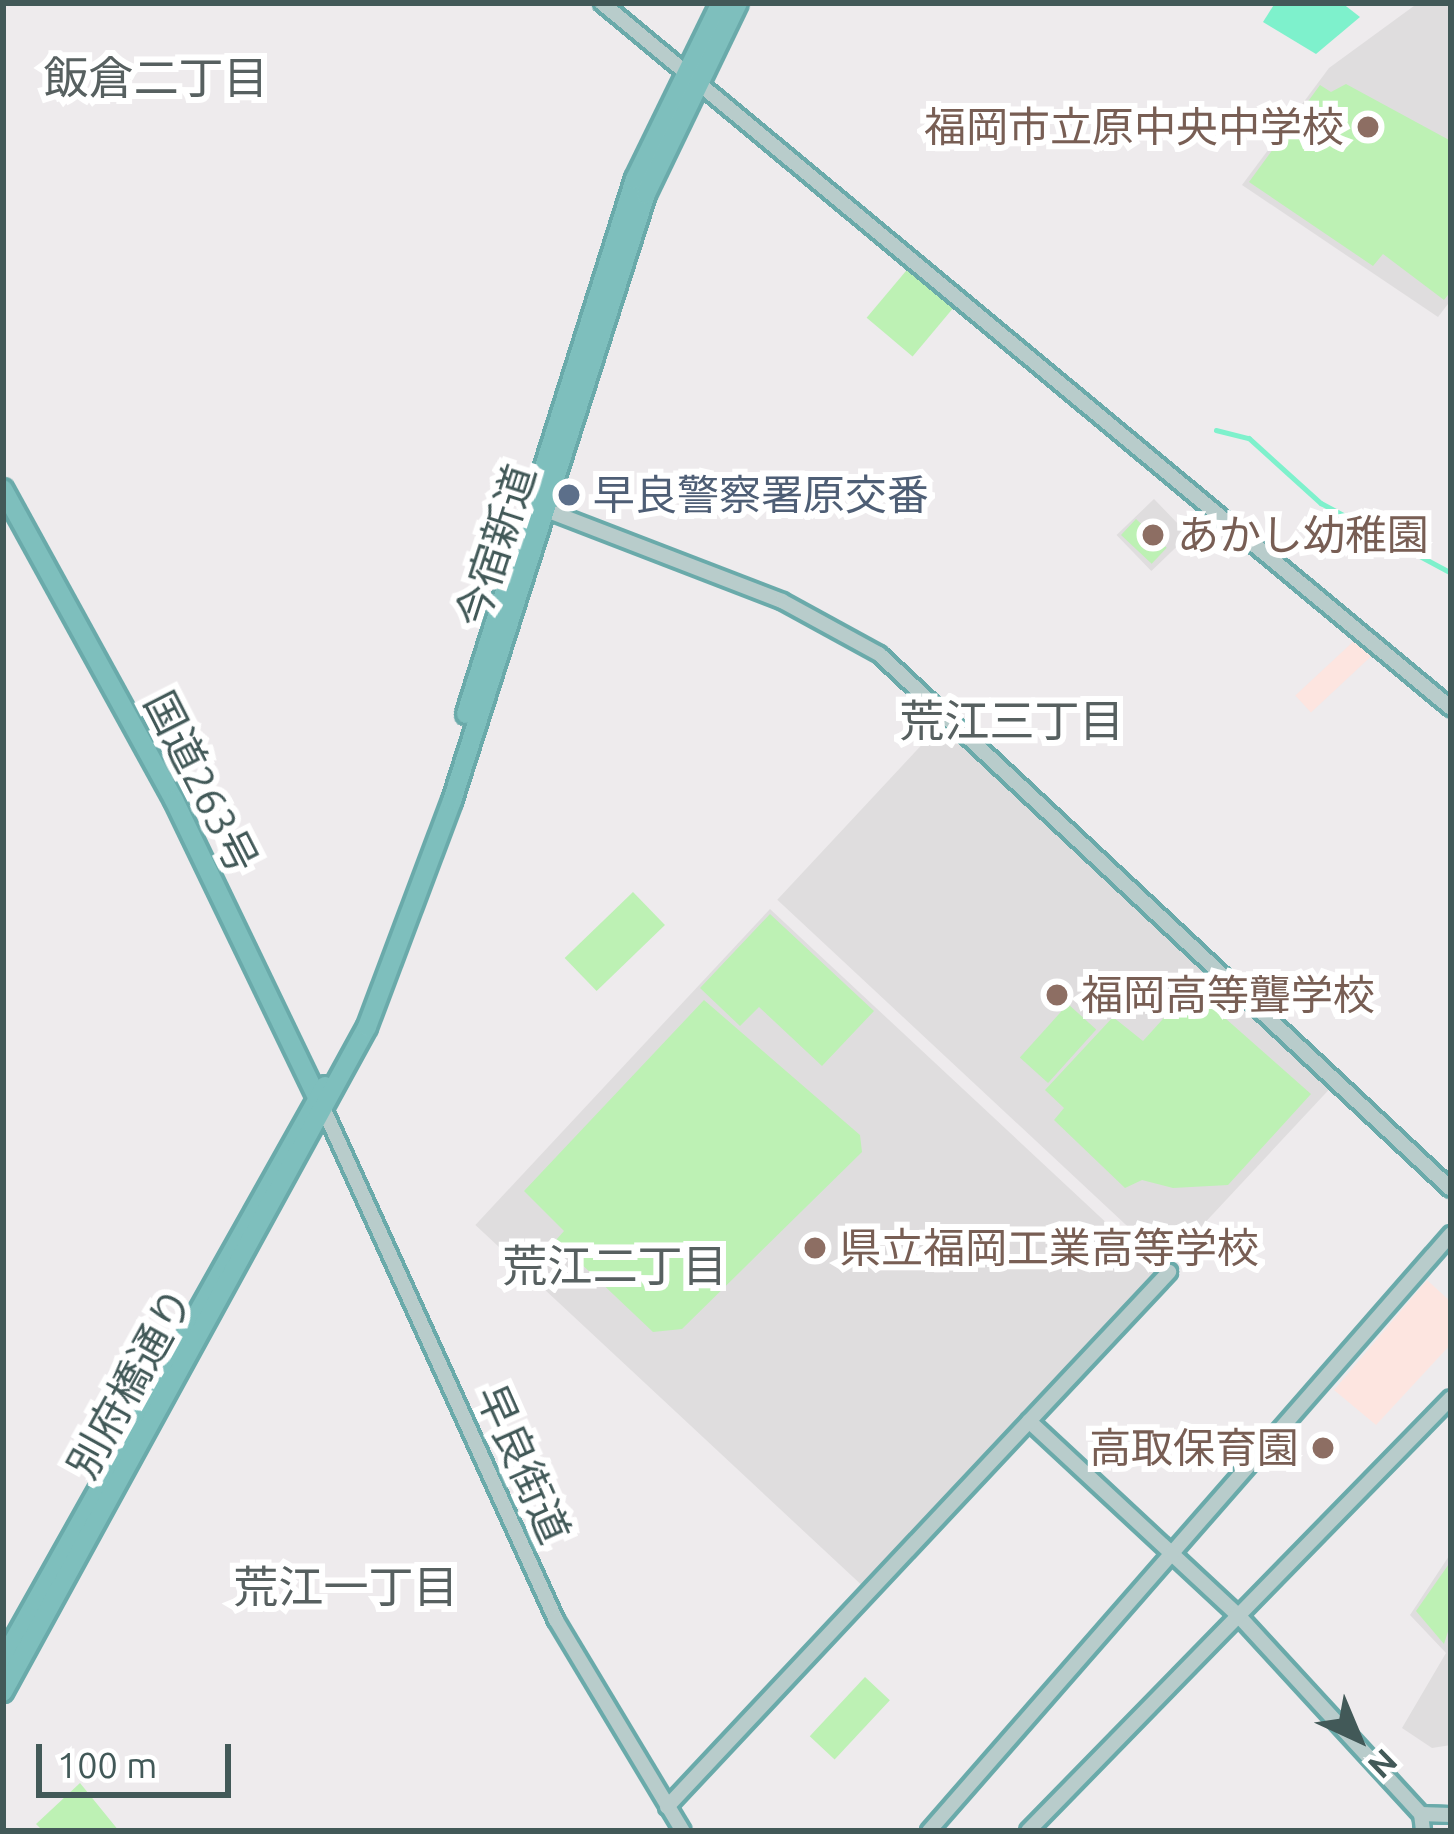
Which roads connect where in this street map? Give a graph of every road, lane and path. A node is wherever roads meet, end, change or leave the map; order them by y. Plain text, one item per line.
1 (602, 3) edge
2 (721, 3) edge
3 (738, 3) edge
4 (692, 71) junction
5 (3, 489) edge
6 (539, 507) junction
7 (1451, 708) edge
8 (321, 1105) junction
9 (1451, 1189) edge
10 (1451, 1234) edge
11 (1169, 1272) dead end
12 (1451, 1398) edge
13 (1029, 1421) junction
14 (1178, 1555) junction
15 (1237, 1614) junction
16 (3, 1660) edge
17 (3, 1692) edge
18 (667, 1807) junction
19 (1451, 1815) edge
20 (1422, 1823) edge
21 (683, 1831) edge
22 (929, 1831) edge
23 (1028, 1831) edge

1 - 4 street
2 - 4 highway, 今宿新道
3 - 4 highway, 今宿新道
4 - 6 highway, 今宿新道
4 - 7 street
5 - 8 highway, 国道263号
6 - 8 highway, 今宿新道
6 - 9 street
8 - 16 highway, 別府橋通り
8 - 17 highway, 別府橋通り
8 - 18 street, 早良街道
10 - 14 street
11 - 13 street
12 - 15 street
13 - 14 street
13 - 18 street
14 - 15 street
14 - 22 street
15 - 20 street
15 - 23 street
18 - 21 street, 早良街道
19 - 20 street

